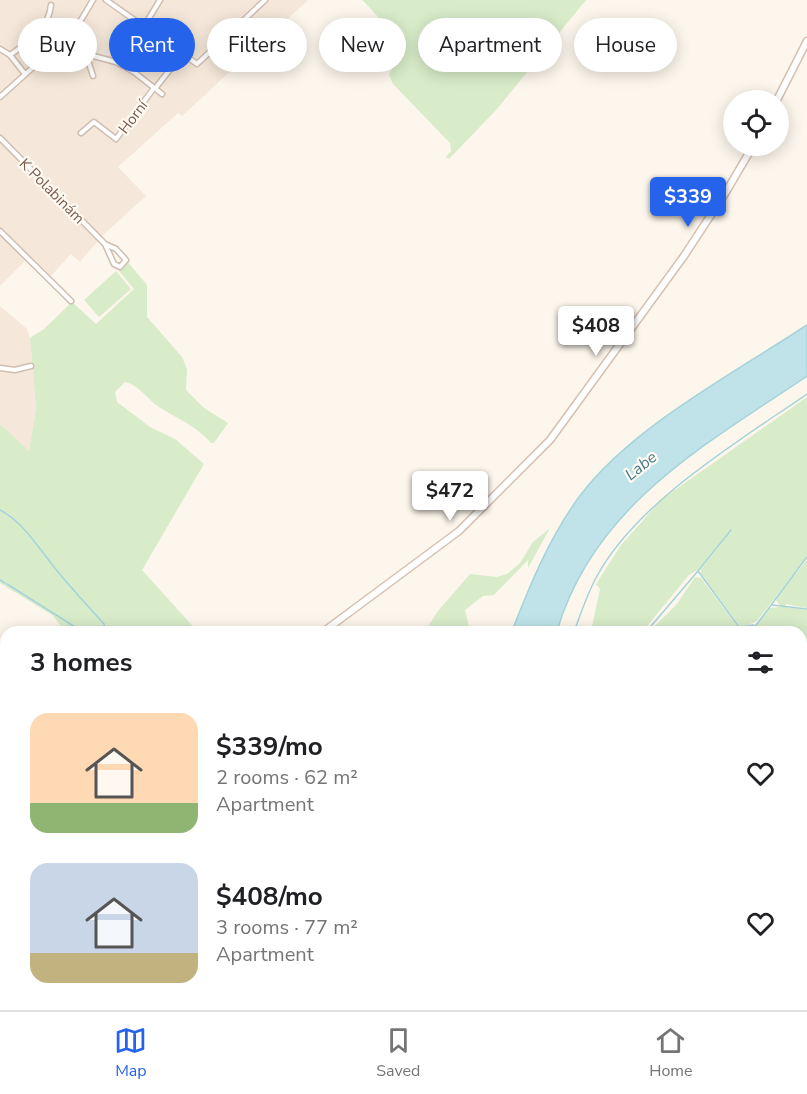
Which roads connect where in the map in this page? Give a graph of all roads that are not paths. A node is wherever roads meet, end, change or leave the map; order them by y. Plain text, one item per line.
1 (93, 0) edge
2 (106, 0) edge
3 (160, 0) edge
4 (266, 0) edge
5 (51, 5) dead end
6 (44, 13) dead end
7 (48, 18) edge
8 (49, 18) edge
9 (82, 18) edge
10 (133, 18) edge
11 (150, 18) edge
12 (807, 41) edge
13 (0, 49) edge
14 (18, 49) edge
15 (10, 55) junction
16 (97, 57) edge
17 (195, 62) edge
18 (27, 72) edge
19 (92, 72) edge
20 (167, 72) edge
21 (25, 74) junction
22 (93, 76) dead end
23 (155, 87) junction
24 (782, 90) edge
25 (162, 94) dead end
26 (0, 97) edge
27 (81, 133) dead end
28 (0, 138) edge
29 (747, 156) edge
30 (0, 231) edge
31 (4, 235) junction
32 (0, 240) edge
33 (105, 244) junction
34 (71, 301) dead end
35 (32, 366) dead end
36 (0, 368) edge
37 (331, 626) edge

1 - 9 street
2 - 10 street
3 - 11 street
4 - 17 street
5 - 8 street
6 - 7 street
12 - 24 street
13 - 15 street
14 - 15 street
15 - 21 street
16 - 23 street
18 - 21 street
19 - 22 street
20 - 23 street, Horní
21 - 26 street
23 - 25 street
23 - 27 street, Horní
28 - 33 street, K Polabinám
29 - 37 street
30 - 31 street
31 - 32 street
31 - 34 street
33 - 33 street, K Polabinám
35 - 36 street

